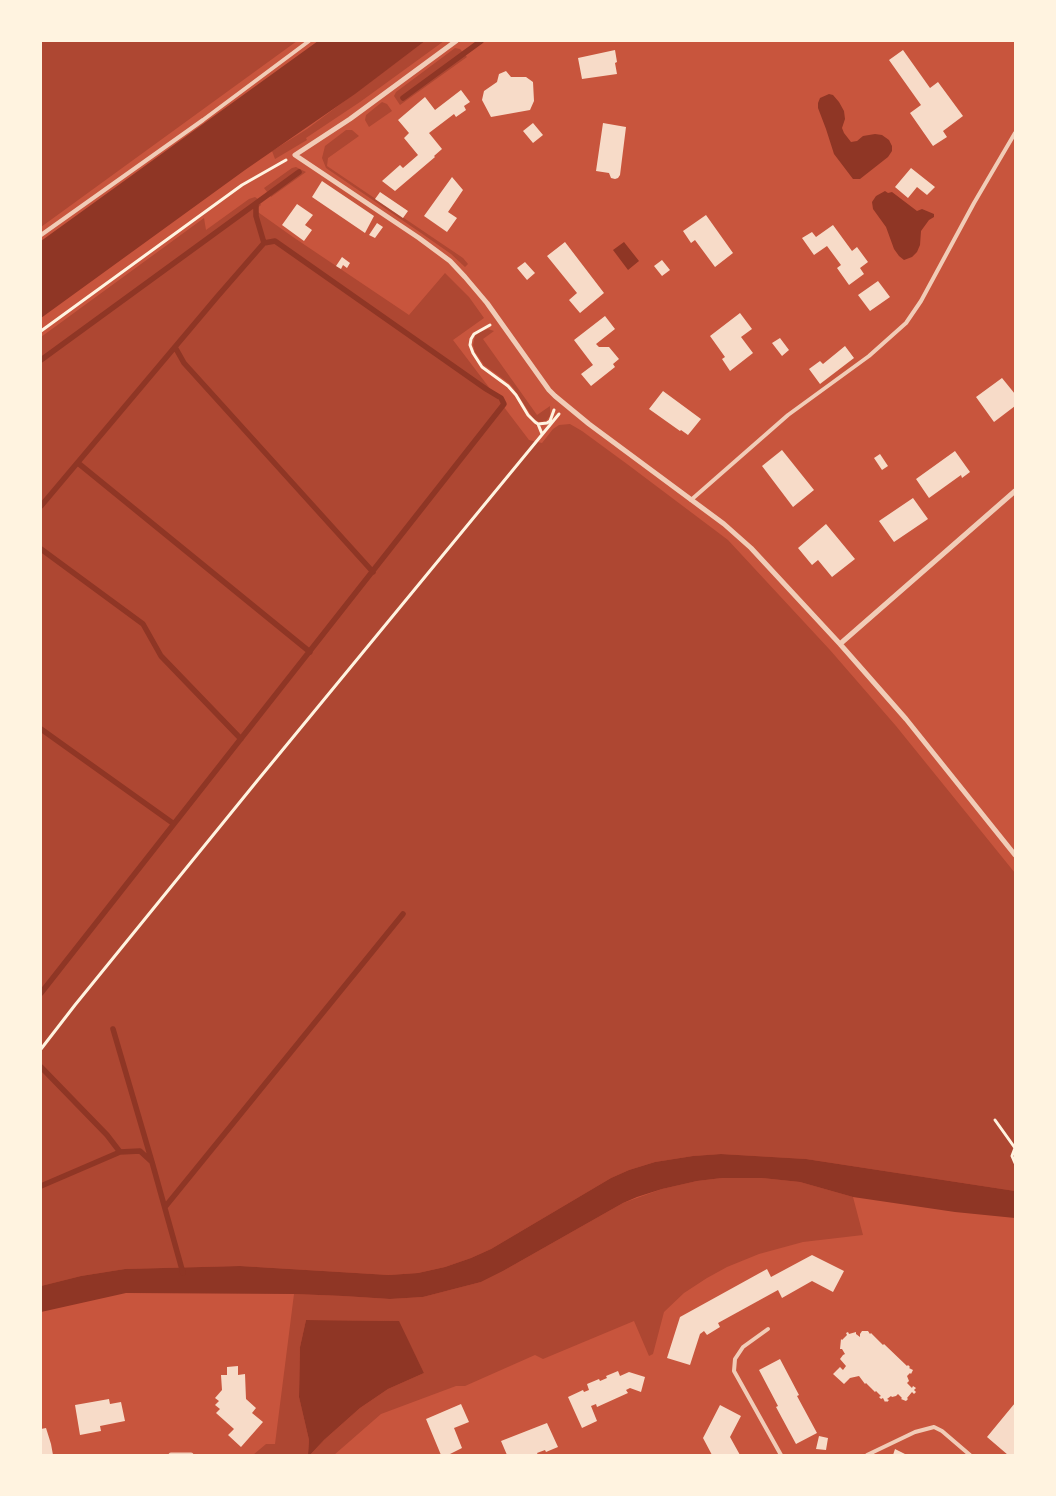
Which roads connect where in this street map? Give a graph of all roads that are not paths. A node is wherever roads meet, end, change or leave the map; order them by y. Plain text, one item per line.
1 (309, 41) edge
2 (456, 41) edge
3 (1015, 133) edge
4 (41, 236) edge
5 (1015, 491) edge
6 (691, 500) junction
7 (840, 644) junction
8 (1015, 855) edge
9 (768, 1329) dead end
10 (171, 1455) edge
11 (191, 1455) edge
12 (781, 1455) edge
13 (867, 1455) edge
14 (970, 1455) edge

1 - 4 lane
2 - 6 street
3 - 6 lane
5 - 7 street
6 - 7 street
7 - 8 street
9 - 12 lane
10 - 11 street
13 - 14 lane

